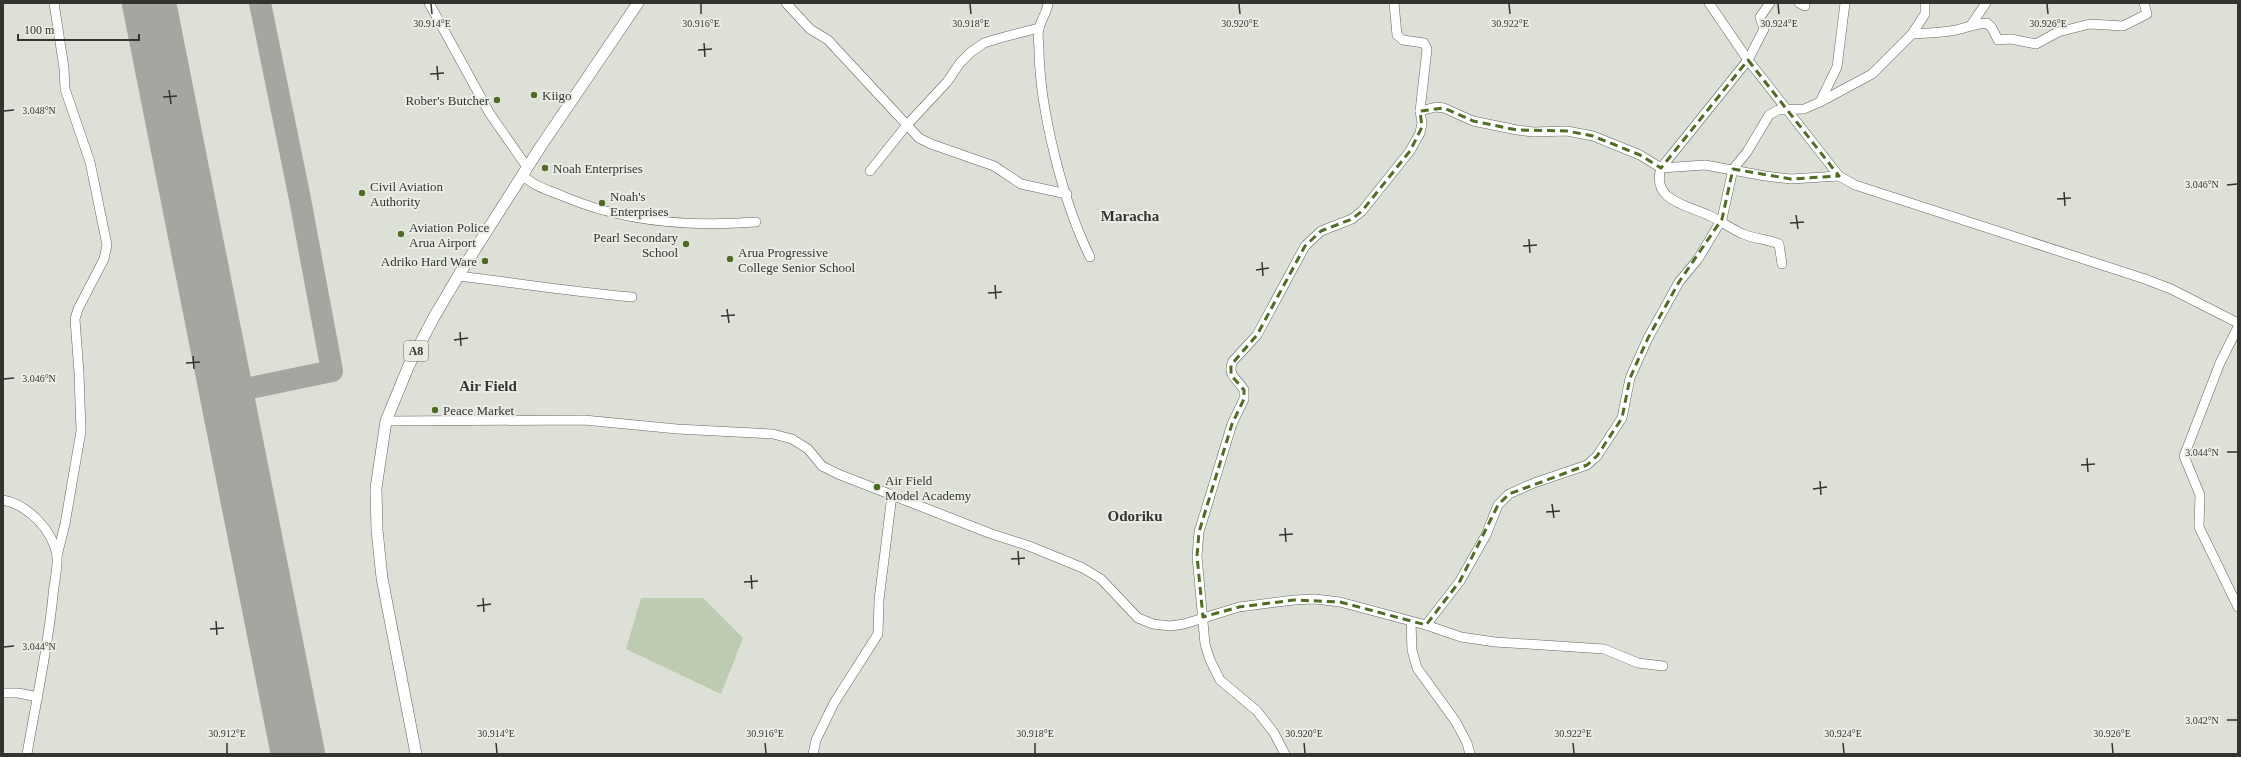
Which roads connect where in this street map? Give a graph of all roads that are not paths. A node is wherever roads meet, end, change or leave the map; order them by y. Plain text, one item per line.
1 (54, 3) edge
2 (429, 3) edge
3 (638, 3) edge
4 (786, 3) edge
5 (1048, 3) edge
6 (1394, 3) edge
7 (1710, 3) edge
8 (1770, 3) edge
9 (1845, 3) edge
10 (1925, 3) edge
11 (1986, 3) edge
12 (2144, 3) edge
13 (1971, 24) junction
14 (1039, 28) junction
15 (1912, 34) junction
16 (1748, 60) junction
17 (1820, 102) junction
18 (1787, 110) junction
19 (1420, 111) junction
20 (906, 126) junction
21 (1661, 168) junction
22 (1733, 169) junction
23 (525, 171) junction
24 (870, 171) dead end
25 (1839, 176) junction
26 (1067, 194) junction
27 (1720, 221) junction
28 (756, 222) dead end
29 (1090, 257) dead end
30 (1782, 264) dead end
31 (459, 276) junction
32 (632, 297) dead end
33 (2238, 323) edge
34 (2238, 327) edge
35 (386, 421) junction
36 (892, 496) junction
37 (3, 500) edge
38 (57, 556) junction
39 (2238, 607) edge
40 (1203, 617) junction
41 (1411, 622) junction
42 (1426, 625) junction
43 (1663, 666) dead end
44 (3, 693) edge
45 (38, 697) junction
46 (27, 754) edge
47 (416, 754) edge
48 (814, 754) edge
49 (1284, 754) edge
50 (1470, 754) edge

1 - 38 street
2 - 23 street
3 - 23 main road, A8
4 - 20 street
5 - 14 street
6 - 19 street
7 - 16 street
8 - 16 street
9 - 17 street
10 - 15 street
11 - 13 street
12 - 13 street
13 - 15 street
14 - 20 street
14 - 26 street
15 - 17 street
16 - 18 street
16 - 21 street
17 - 18 street
18 - 22 street
18 - 25 street
19 - 21 street
19 - 40 street
20 - 24 street
20 - 26 street
21 - 22 street
21 - 27 street
22 - 25 street
22 - 27 street
23 - 28 street
23 - 31 main road, A8
25 - 33 street
26 - 29 street
27 - 30 street
27 - 42 street
31 - 32 street
31 - 35 main road, A8
34 - 39 street
35 - 36 street
35 - 47 main road, A8
36 - 40 street
36 - 48 street
37 - 38 street
38 - 45 street
40 - 41 street
40 - 49 street
41 - 42 street
41 - 50 street
42 - 43 street
44 - 45 street
45 - 46 street

